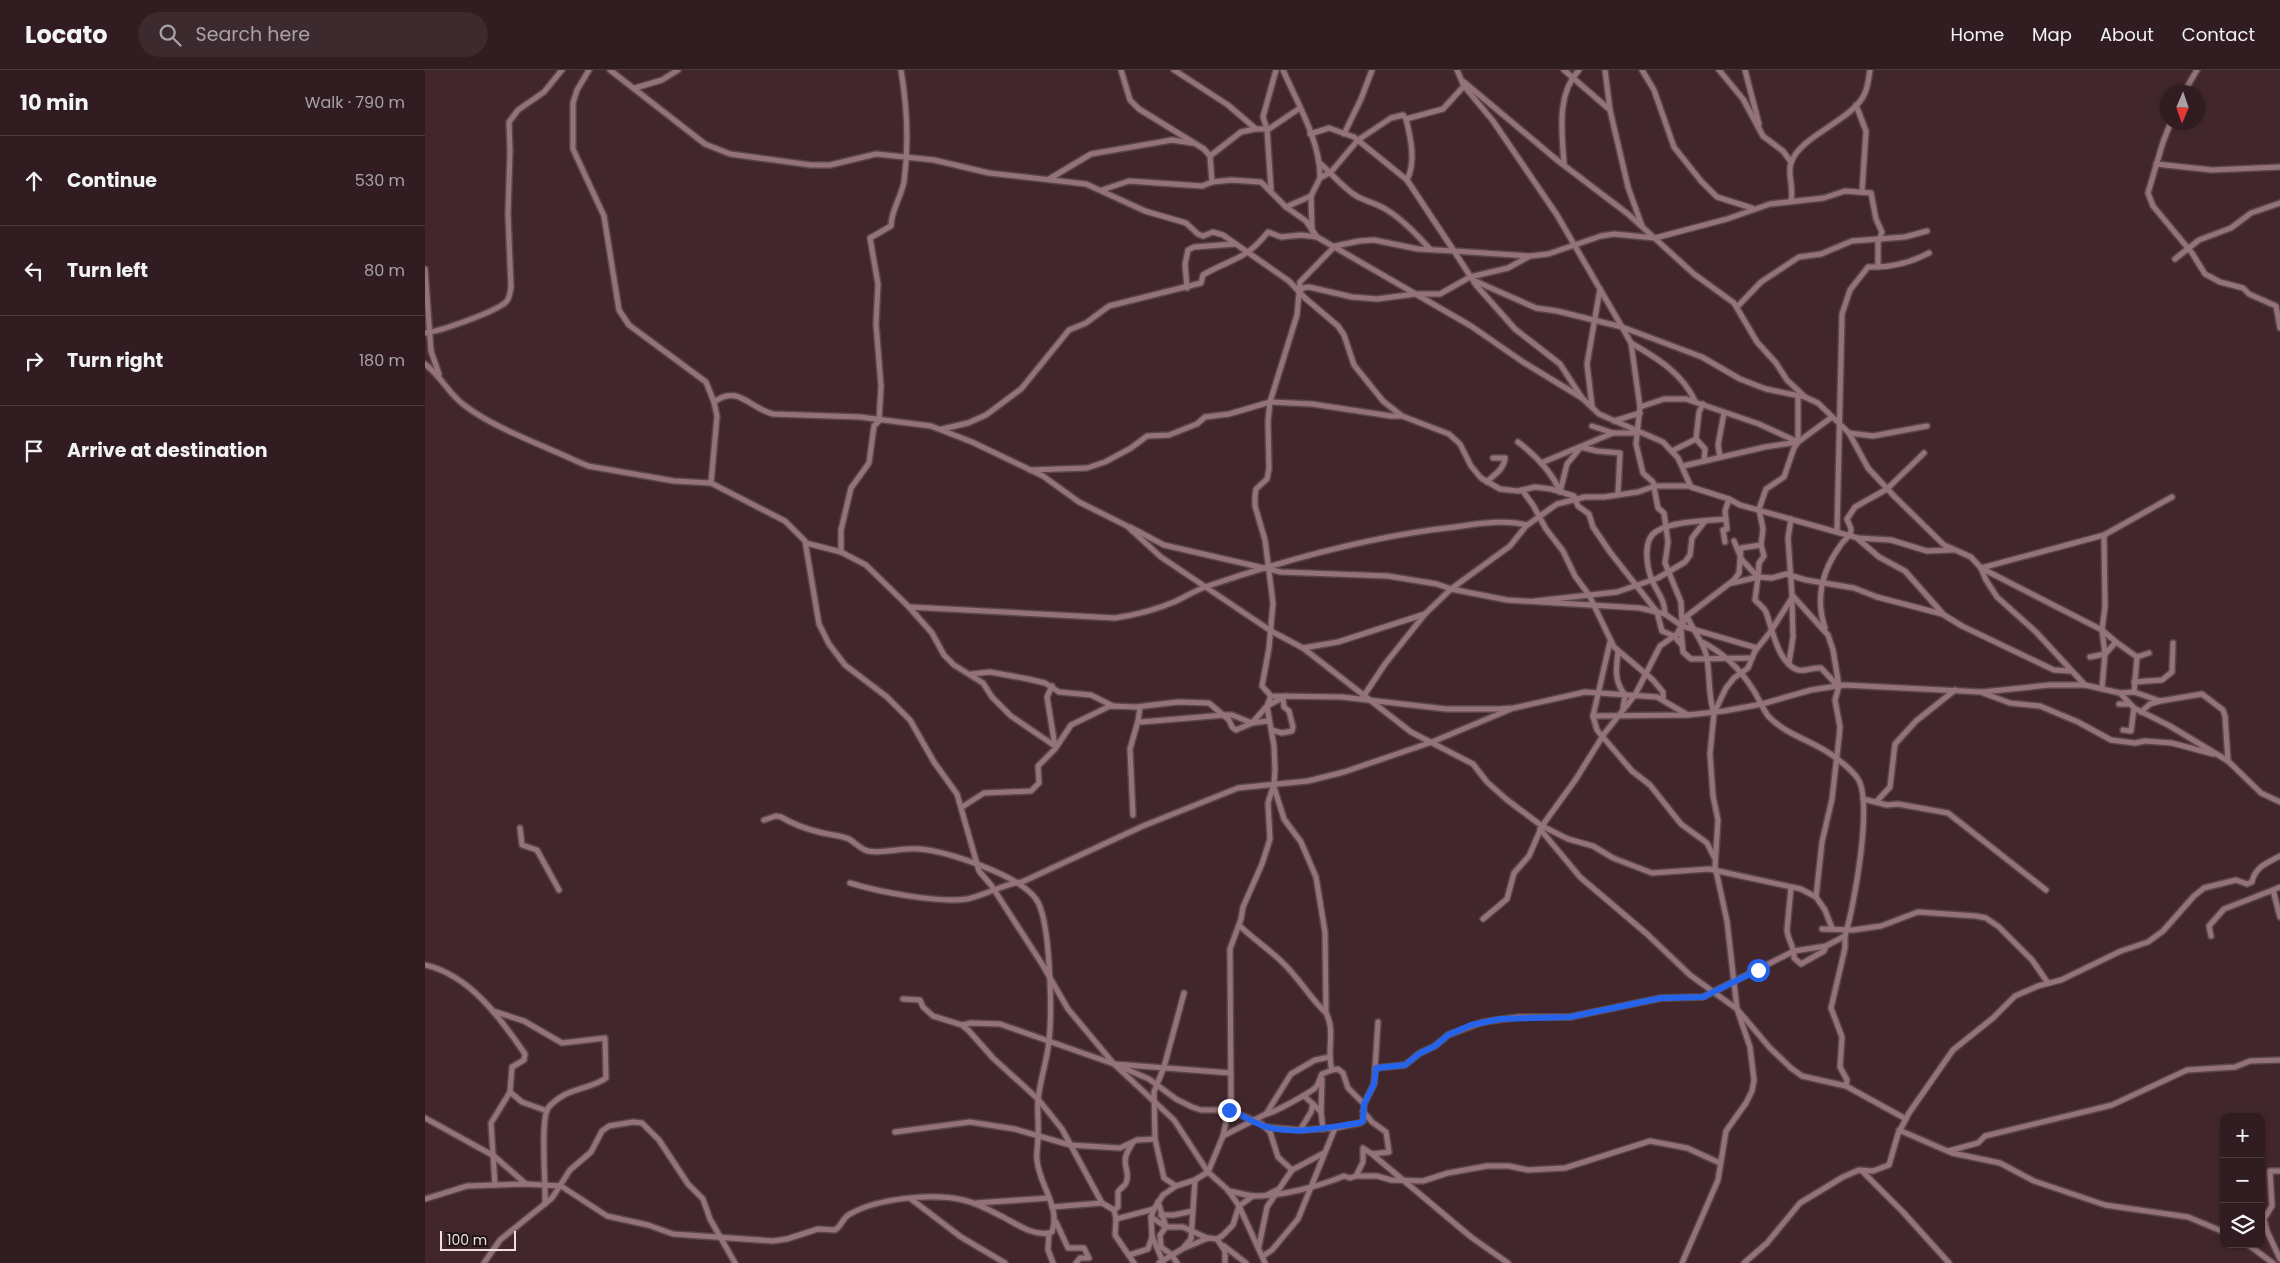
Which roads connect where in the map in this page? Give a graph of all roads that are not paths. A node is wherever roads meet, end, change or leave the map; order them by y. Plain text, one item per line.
1 (562, 70) edge
2 (589, 70) edge
3 (610, 70) edge
4 (678, 70) edge
5 (901, 70) edge
6 (1121, 70) edge
7 (1174, 70) edge
8 (1276, 70) edge
9 (1283, 70) edge
10 (1372, 70) edge
11 (1457, 70) edge
12 (1564, 70) edge
13 (1579, 70) edge
14 (1605, 70) edge
15 (1642, 70) edge
16 (1719, 70) edge
17 (1745, 70) edge
18 (1870, 70) edge
19 (2197, 70) edge
20 (1572, 78) junction
21 (1463, 83) junction
22 (2188, 85) edge
23 (635, 88) junction
24 (1857, 105) junction
25 (1300, 108) junction
26 (1610, 110) junction
27 (1406, 120) junction
28 (1256, 129) junction
29 (1267, 129) junction
30 (2168, 130) edge
31 (1310, 134) junction
32 (1344, 134) junction
33 (1762, 134) junction
34 (1358, 140) junction
35 (1195, 144) junction
36 (1209, 156) junction
37 (905, 158) junction
38 (1791, 162) junction
39 (1321, 164) junction
40 (1564, 164) junction
41 (2156, 164) junction
42 (2280, 167) edge
43 (1331, 172) junction
44 (1320, 178) junction
45 (1049, 179) junction
46 (1407, 180) junction
47 (1213, 182) junction
48 (1102, 190) junction
49 (1271, 190) junction
50 (1862, 192) junction
51 (1311, 196) junction
52 (1791, 201) junction
53 (2280, 203) edge
54 (1286, 207) junction
55 (1753, 208) junction
56 (1642, 226) junction
57 (1927, 231) dead end
58 (1312, 232) junction
59 (1317, 237) junction
60 (1655, 238) junction
61 (1879, 239) junction
62 (1236, 244) junction
63 (1573, 245) junction
64 (1335, 246) junction
65 (1430, 249) junction
66 (2188, 249) junction
67 (1454, 251) junction
68 (1249, 252) junction
69 (1929, 253) dead end
70 (1530, 256) junction
71 (2175, 259) dead end
72 (1878, 268) junction
73 (425, 269) edge
74 (1472, 279) junction
75 (1187, 288) junction
76 (1600, 289) junction
77 (1299, 292) junction
78 (1415, 294) junction
79 (1737, 307) junction
80 (1595, 321) junction
81 (1622, 327) junction
82 (2280, 328) edge
83 (428, 333) edge
84 (1631, 343) junction
85 (425, 364) edge
86 (439, 374) junction
87 (1798, 397) junction
88 (1805, 397) junction
89 (1582, 398) junction
90 (1695, 401) junction
91 (714, 402) junction
92 (1270, 402) junction
93 (1703, 404) junction
94 (1592, 406) junction
95 (1640, 410) junction
96 (1724, 413) junction
97 (1402, 416) junction
98 (1832, 417) junction
99 (879, 421) junction
100 (1614, 421) junction
101 (1840, 423) junction
102 (1592, 426) dead end
103 (1927, 426) dead end
104 (941, 429) junction
105 (1637, 432) junction
106 (1613, 433) junction
107 (1849, 433) junction
108 (1696, 439) junction
109 (1517, 442) dead end
110 (1798, 442) junction
111 (1581, 447) junction
112 (1672, 451) junction
113 (1924, 453) dead end
114 (1507, 454) dead end
115 (1719, 457) junction
116 (1493, 458) dead end
117 (1704, 461) junction
118 (1541, 463) junction
119 (1683, 466) junction
120 (1029, 470) junction
121 (1503, 470) junction
122 (1487, 482) junction
123 (711, 484) junction
124 (1655, 486) junction
125 (1689, 486) junction
126 (1887, 488) junction
127 (1522, 490) junction
128 (1560, 492) junction
129 (1618, 493) junction
130 (2172, 497) dead end
131 (1576, 499) junction
132 (1729, 499) junction
133 (1759, 509) junction
134 (1539, 517) junction
135 (1791, 519) junction
136 (1726, 520) junction
137 (1705, 521) junction
138 (1527, 525) junction
139 (1127, 526) junction
140 (1667, 528) junction
141 (1837, 531) junction
142 (2104, 535) junction
143 (1850, 536) junction
144 (1858, 538) junction
145 (1734, 541) dead end
146 (1725, 542) dead end
147 (806, 543) junction
148 (1761, 545) junction
149 (1953, 550) junction
150 (841, 552) junction
151 (1741, 554) junction
152 (1269, 568) junction
153 (1981, 568) junction
154 (1667, 573) junction
155 (1789, 575) junction
156 (1759, 578) junction
157 (1652, 580) junction
158 (1821, 582) junction
159 (1729, 584) junction
160 (1636, 586) junction
161 (1206, 587) junction
162 (1451, 589) junction
163 (1589, 595) junction
164 (1793, 598) junction
165 (1532, 602) junction
166 (1595, 606) junction
167 (909, 608) junction
168 (1657, 612) junction
169 (1425, 614) junction
170 (1665, 614) junction
171 (1944, 615) junction
172 (1687, 616) junction
173 (1682, 627) junction
174 (1694, 630) junction
175 (2102, 630) junction
176 (1771, 631) junction
177 (1271, 632) junction
178 (1826, 632) junction
179 (1674, 636) junction
180 (1610, 642) junction
181 (1702, 642) junction
182 (2116, 642) junction
183 (2173, 643) dead end
184 (1682, 645) junction
185 (1303, 648) junction
186 (1757, 648) junction
187 (1618, 652) junction
188 (2149, 653) dead end
189 (2105, 654) junction
190 (2090, 657) dead end
191 (2137, 657) junction
192 (1726, 658) junction
193 (1752, 658) junction
194 (1707, 660) junction
195 (1789, 663) junction
196 (2071, 671) junction
197 (1741, 673) junction
198 (968, 674) junction
199 (1646, 674) junction
200 (2134, 682) junction
201 (2085, 685) junction
202 (1052, 686) junction
203 (1839, 686) junction
204 (2102, 688) junction
205 (1955, 690) junction
206 (1982, 692) junction
207 (2134, 692) junction
208 (2120, 693) junction
209 (1599, 694) junction
210 (1625, 695) junction
211 (1635, 695) junction
212 (1271, 696) junction
213 (1285, 698) junction
214 (1365, 698) junction
215 (1663, 698) junction
216 (2161, 701) junction
217 (1762, 704) junction
218 (2119, 704) dead end
219 (2128, 704) junction
220 (1267, 706) junction
221 (1115, 707) junction
222 (1141, 707) junction
223 (1514, 708) junction
224 (2134, 708) junction
225 (2141, 712) junction
226 (1714, 713) junction
227 (1621, 714) junction
228 (1225, 715) junction
229 (1688, 715) junction
230 (1593, 716) junction
231 (1138, 721) junction
232 (1268, 721) junction
233 (1252, 723) junction
234 (1272, 730) junction
235 (2123, 730) dead end
236 (1602, 736) junction
237 (1432, 742) junction
238 (1055, 746) junction
239 (2219, 755) junction
240 (1837, 758) junction
241 (2228, 761) junction
242 (1274, 784) junction
243 (1863, 798) junction
244 (1876, 802) junction
245 (2280, 802) edge
246 (961, 807) junction
247 (1133, 815) dead end
248 (764, 820) dead end
249 (1541, 827) junction
250 (520, 828) dead end
251 (2280, 856) edge
252 (1714, 857) junction
253 (977, 865) junction
254 (1716, 872) junction
255 (1016, 882) junction
256 (850, 883) dead end
257 (2280, 886) edge
258 (1791, 888) junction
259 (559, 890) dead end
260 (2046, 890) dead end
261 (2273, 890) junction
262 (995, 892) junction
263 (1816, 897) junction
264 (2280, 917) edge
265 (1483, 919) dead end
266 (1239, 925) junction
267 (1832, 928) junction
268 (1823, 929) dead end
269 (1847, 929) junction
270 (1845, 936) junction
271 (2211, 936) dead end
272 (1827, 946) junction
273 (1794, 951) junction
274 (425, 965) edge
275 (1051, 978) junction
276 (1735, 982) junction
277 (2048, 983) junction
278 (1714, 992) junction
279 (1184, 993) dead end
280 (903, 999) dead end
281 (1737, 1008) junction
282 (493, 1011) junction
283 (1326, 1013) junction
284 (1378, 1022) dead end
285 (962, 1025) junction
286 (1049, 1041) junction
287 (1330, 1057) junction
288 (2280, 1060) edge
289 (1114, 1064) junction
290 (1164, 1066) junction
291 (1376, 1068) junction
292 (1332, 1070) junction
293 (1231, 1074) junction
294 (1322, 1074) junction
295 (1157, 1085) junction
296 (1846, 1086) junction
297 (510, 1092) junction
298 (1304, 1096) junction
299 (1038, 1099) junction
300 (1154, 1099) junction
301 (1313, 1104) junction
302 (1363, 1108) junction
303 (1229, 1110) junction
304 (547, 1111) junction
305 (1321, 1112) junction
306 (1266, 1114) junction
307 (425, 1118) edge
308 (1906, 1119) junction
309 (1252, 1122) junction
310 (1265, 1127) junction
311 (1335, 1128) junction
312 (1323, 1129) junction
313 (1300, 1130) junction
314 (1899, 1130) junction
315 (895, 1132) dead end
316 (1223, 1136) junction
317 (1038, 1137) junction
318 (1155, 1139) junction
319 (1133, 1144) junction
320 (1070, 1145) junction
321 (1324, 1152) junction
322 (1948, 1152) junction
323 (1372, 1154) junction
324 (494, 1156) junction
325 (1720, 1163) junction
326 (1291, 1170) junction
327 (1860, 1170) junction
328 (2280, 1171) edge
329 (1208, 1172) junction
330 (1356, 1176) junction
331 (1402, 1179) junction
332 (1195, 1180) junction
333 (525, 1184) junction
334 (546, 1184) junction
335 (495, 1185) junction
336 (561, 1186) junction
337 (1175, 1186) junction
338 (1310, 1186) junction
339 (1228, 1190) junction
340 (1267, 1195) junction
341 (1275, 1195) junction
342 (1253, 1196) junction
343 (1049, 1198) junction
344 (425, 1199) edge
345 (911, 1199) junction
346 (1158, 1202) junction
347 (1102, 1203) junction
348 (545, 1204) junction
349 (973, 1204) junction
350 (1052, 1206) junction
351 (1239, 1206) junction
352 (1115, 1210) junction
353 (1193, 1211) junction
354 (1153, 1213) junction
355 (1162, 1215) junction
356 (1117, 1219) junction
357 (1055, 1222) junction
358 (1166, 1227) junction
359 (1190, 1230) junction
360 (2220, 1230) edge
361 (1049, 1233) junction
362 (1152, 1236) junction
363 (1208, 1238) junction
364 (722, 1239) junction
365 (1217, 1239) junction
366 (1223, 1246) junction
367 (1259, 1248) junction
368 (2252, 1248) edge
369 (1181, 1249) junction
370 (1129, 1255) junction
371 (1173, 1256) junction
372 (1263, 1256) junction
373 (2280, 1259) edge
374 (1161, 1262) edge
375 (484, 1263) edge
376 (735, 1263) edge
377 (1005, 1263) edge
378 (1053, 1263) edge
379 (1076, 1263) edge
380 (1134, 1263) edge
381 (1177, 1263) edge
382 (1224, 1263) edge
383 (1246, 1263) edge
384 (1265, 1263) edge
385 (1508, 1263) edge
386 (1682, 1263) edge
387 (1744, 1263) edge
388 (1949, 1263) edge
389 (2273, 1263) edge

1 - 83 street
2 - 91 street
3 - 23 street
4 - 23 street
5 - 37 street
6 - 35 street
7 - 28 street
8 - 29 street
9 - 25 street
10 - 32 street
11 - 21 street
12 - 20 street
13 - 20 street
14 - 26 street
15 - 55 street
16 - 33 street
17 - 33 street
18 - 24 street
19 - 22 street
20 - 26 street
20 - 40 street
21 - 27 street
21 - 40 street
21 - 63 street
23 - 37 street
24 - 38 street
24 - 50 street
25 - 29 street
25 - 31 street
26 - 56 street
27 - 34 street
27 - 46 street
28 - 29 street
28 - 36 street
29 - 49 street
30 - 41 street
31 - 32 street
31 - 39 street
32 - 34 street
33 - 38 street
34 - 43 street
34 - 46 street
35 - 36 street
35 - 45 street
36 - 47 street
37 - 45 street
37 - 99 street
38 - 52 street
39 - 43 street
39 - 44 street
40 - 56 street
41 - 42 street
41 - 66 street
43 - 44 street
43 - 65 street
44 - 51 street
45 - 48 street
46 - 67 street
47 - 48 street
47 - 49 street
48 - 62 street
49 - 54 street
50 - 52 street
50 - 61 street
51 - 54 street
51 - 58 street
52 - 55 street
53 - 66 street
54 - 58 street
55 - 60 street
56 - 60 street
57 - 61 street
58 - 59 street
59 - 64 street
59 - 68 street
60 - 63 street
60 - 79 street
61 - 72 street
61 - 79 street
62 - 68 street
62 - 75 street
63 - 70 street
63 - 76 street
64 - 65 street
64 - 77 street
64 - 78 street
65 - 67 street
66 - 71 street
66 - 82 street
67 - 70 street
67 - 74 street
68 - 75 street
68 - 77 street
69 - 72 street
70 - 74 street
72 - 101 street
73 - 83 street
74 - 78 street
74 - 80 street
74 - 89 street
75 - 104 street
76 - 80 street
76 - 81 street
77 - 78 street
77 - 92 street
77 - 97 street
78 - 89 street
79 - 88 street
80 - 81 street
80 - 94 street
81 - 84 street
81 - 87 street
83 - 86 street
84 - 90 street
84 - 95 street
85 - 86 street
86 - 123 street
87 - 88 street
87 - 110 street
88 - 98 street
89 - 94 street
90 - 93 street
90 - 95 street
91 - 99 street
91 - 123 street
92 - 97 street
92 - 120 street
92 - 152 street
93 - 96 street
93 - 108 street
94 - 100 street
95 - 100 street
95 - 105 street
96 - 110 street
96 - 115 street
97 - 122 street
98 - 101 street
98 - 110 street
99 - 104 street
99 - 150 street
100 - 105 street
101 - 107 street
101 - 141 street
102 - 106 street
103 - 107 street
104 - 120 street
105 - 106 street
105 - 112 street
105 - 124 street
106 - 111 street
107 - 126 street
108 - 112 street
108 - 117 street
109 - 118 street
110 - 115 street
110 - 133 street
111 - 118 street
111 - 128 street
111 - 129 street
112 - 119 street
113 - 126 street
114 - 121 street
115 - 117 street
116 - 121 street
117 - 119 street
118 - 128 street
119 - 125 street
120 - 139 street
121 - 122 street
122 - 127 street
123 - 147 street
124 - 125 street
124 - 129 street
124 - 140 street
125 - 132 street
126 - 143 street
126 - 149 street
127 - 128 street
127 - 134 street
128 - 131 street
129 - 131 street
130 - 142 street
131 - 134 street
131 - 160 street
132 - 133 street
132 - 136 street
133 - 135 street
133 - 148 street
134 - 138 street
134 - 163 street
135 - 141 street
135 - 155 street
136 - 137 street
136 - 146 street
137 - 140 street
137 - 154 street
138 - 152 street
138 - 162 street
139 - 152 street
139 - 161 street
140 - 154 street
140 - 157 street
141 - 143 street
142 - 153 street
142 - 175 street
143 - 144 street
143 - 158 street
144 - 149 street
144 - 171 street
145 - 151 street
147 - 150 street
147 - 246 street
148 - 151 street
148 - 156 street
149 - 153 street
150 - 167 street
151 - 156 street
151 - 159 street
152 - 161 street
152 - 162 street
152 - 177 street
153 - 175 street
153 - 196 street
154 - 157 street
154 - 173 street
155 - 156 street
155 - 158 street
155 - 164 street
156 - 159 street
156 - 176 street
157 - 160 street
157 - 170 street
158 - 171 street
158 - 178 street
159 - 172 street
160 - 163 street
160 - 168 street
161 - 167 street
161 - 177 street
162 - 165 street
162 - 169 street
163 - 165 street
163 - 166 street
164 - 176 street
164 - 178 street
164 - 195 street
165 - 166 street
166 - 168 street
166 - 180 street
167 - 198 street
168 - 170 street
168 - 179 street
169 - 185 street
169 - 214 street
170 - 173 street
171 - 196 street
172 - 173 street
172 - 174 street
173 - 174 street
173 - 179 street
173 - 184 street
174 - 181 street
174 - 186 street
175 - 182 street
175 - 189 street
176 - 186 street
176 - 195 street
177 - 185 street
177 - 212 street
178 - 203 street
179 - 184 street
179 - 199 street
180 - 187 street
180 - 209 street
181 - 192 street
181 - 194 street
182 - 189 street
182 - 191 street
183 - 200 street
184 - 194 street
185 - 214 street
186 - 193 street
187 - 199 street
187 - 210 street
188 - 191 street
189 - 190 street
189 - 204 street
191 - 200 street
192 - 193 street
192 - 194 street
192 - 197 street
193 - 197 street
194 - 226 street
195 - 203 street
196 - 201 street
197 - 217 street
197 - 226 street
198 - 202 street
198 - 238 street
199 - 211 street
199 - 215 street
200 - 207 street
201 - 204 street
201 - 206 street
202 - 221 street
202 - 238 street
203 - 205 street
203 - 217 street
203 - 240 street
204 - 208 street
205 - 206 street
205 - 244 street
206 - 239 street
207 - 208 street
207 - 216 street
208 - 219 street
209 - 210 street
209 - 223 street
209 - 230 street
210 - 211 street
210 - 227 street
211 - 215 street
211 - 227 street
212 - 213 street
212 - 220 street
213 - 214 street
213 - 220 street
213 - 234 street
214 - 223 street
214 - 237 street
215 - 229 street
216 - 225 street
216 - 241 street
217 - 226 street
217 - 240 street
218 - 219 street
219 - 224 street
220 - 232 street
220 - 233 street
221 - 222 street
221 - 238 street
222 - 228 street
222 - 231 street
223 - 237 street
224 - 225 street
224 - 235 street
225 - 239 street
226 - 229 street
226 - 252 street
227 - 229 street
227 - 230 street
227 - 236 street
228 - 231 street
228 - 233 street
228 - 233 street
230 - 236 street
231 - 247 street
232 - 233 street
232 - 234 street
234 - 242 street
236 - 249 street
236 - 252 street
237 - 242 street
237 - 249 street
238 - 246 street
239 - 241 street
240 - 243 street
240 - 263 street
241 - 245 street
242 - 255 street
242 - 266 street
242 - 283 street
243 - 244 street
243 - 269 street
244 - 260 street
246 - 253 street
248 - 253 street
249 - 254 street
249 - 265 street
249 - 278 street
250 - 259 street
251 - 277 street
252 - 254 street
253 - 255 street
253 - 262 street
254 - 258 street
254 - 276 street
255 - 262 street
255 - 275 street
256 - 262 street
257 - 261 street
258 - 263 street
258 - 273 street
261 - 264 street
261 - 271 street
262 - 275 street
263 - 267 street
266 - 283 street
266 - 293 street
267 - 268 street
267 - 269 street
269 - 270 street
269 - 277 street
270 - 272 street
270 - 296 street
272 - 273 street
272 - 273 street
273 - 276 street
274 - 282 street
275 - 286 street
275 - 289 street
276 - 278 street
276 - 281 street
277 - 308 street
278 - 281 street
278 - 291 street
279 - 290 street
280 - 285 street
281 - 296 street
281 - 325 street
282 - 297 street
282 - 304 street
283 - 287 street
284 - 291 street
285 - 286 street
285 - 299 street
286 - 289 street
286 - 299 street
287 - 292 street
287 - 306 street
288 - 322 street
289 - 290 street
289 - 295 street
289 - 300 street
290 - 293 street
290 - 295 street
291 - 302 street
292 - 294 street
292 - 302 street
293 - 303 street
294 - 298 street
294 - 305 street
295 - 300 street
295 - 303 street
296 - 308 street
297 - 304 street
297 - 324 street
298 - 301 street
298 - 306 street
299 - 317 street
299 - 320 street
300 - 318 street
300 - 329 street
301 - 305 street
301 - 313 street
302 - 311 street
302 - 323 street
303 - 309 street
303 - 316 street
304 - 334 street
305 - 312 street
306 - 309 street
307 - 324 street
308 - 314 street
309 - 310 street
309 - 316 street
310 - 313 street
310 - 326 street
311 - 312 street
311 - 321 street
312 - 313 street
314 - 322 street
314 - 327 street
315 - 317 street
316 - 329 street
317 - 320 street
317 - 343 street
318 - 319 street
318 - 337 street
319 - 320 street
319 - 352 street
320 - 347 street
321 - 326 street
321 - 338 street
322 - 360 street
323 - 330 street
323 - 331 street
324 - 333 street
324 - 335 street
325 - 331 street
325 - 386 street
326 - 340 street
327 - 387 street
327 - 388 street
328 - 373 street
329 - 332 street
329 - 339 street
330 - 331 street
330 - 338 street
331 - 385 street
332 - 337 street
332 - 353 street
333 - 334 street
333 - 335 street
334 - 336 street
334 - 348 street
335 - 344 street
336 - 348 street
336 - 364 street
336 - 364 street
337 - 346 street
338 - 341 street
338 - 372 street
339 - 342 street
339 - 351 street
340 - 341 street
340 - 342 street
341 - 367 street
342 - 351 street
343 - 349 street
343 - 350 street
345 - 349 street
345 - 364 street
345 - 377 street
346 - 354 street
346 - 355 street
347 - 350 street
347 - 352 street
348 - 375 street
349 - 361 street
350 - 357 street
351 - 365 street
351 - 367 street
352 - 356 street
353 - 355 street
353 - 359 street
354 - 355 street
354 - 356 street
354 - 358 street
354 - 362 street
355 - 358 street
356 - 370 street
357 - 361 street
357 - 379 street
358 - 359 street
358 - 371 street
359 - 363 street
359 - 369 street
361 - 378 street
362 - 370 street
362 - 374 street
363 - 365 street
363 - 369 street
364 - 376 street
365 - 366 street
366 - 382 street
366 - 383 street
367 - 372 street
368 - 389 street
369 - 371 street
370 - 380 street
371 - 374 street
371 - 381 street
372 - 384 street

